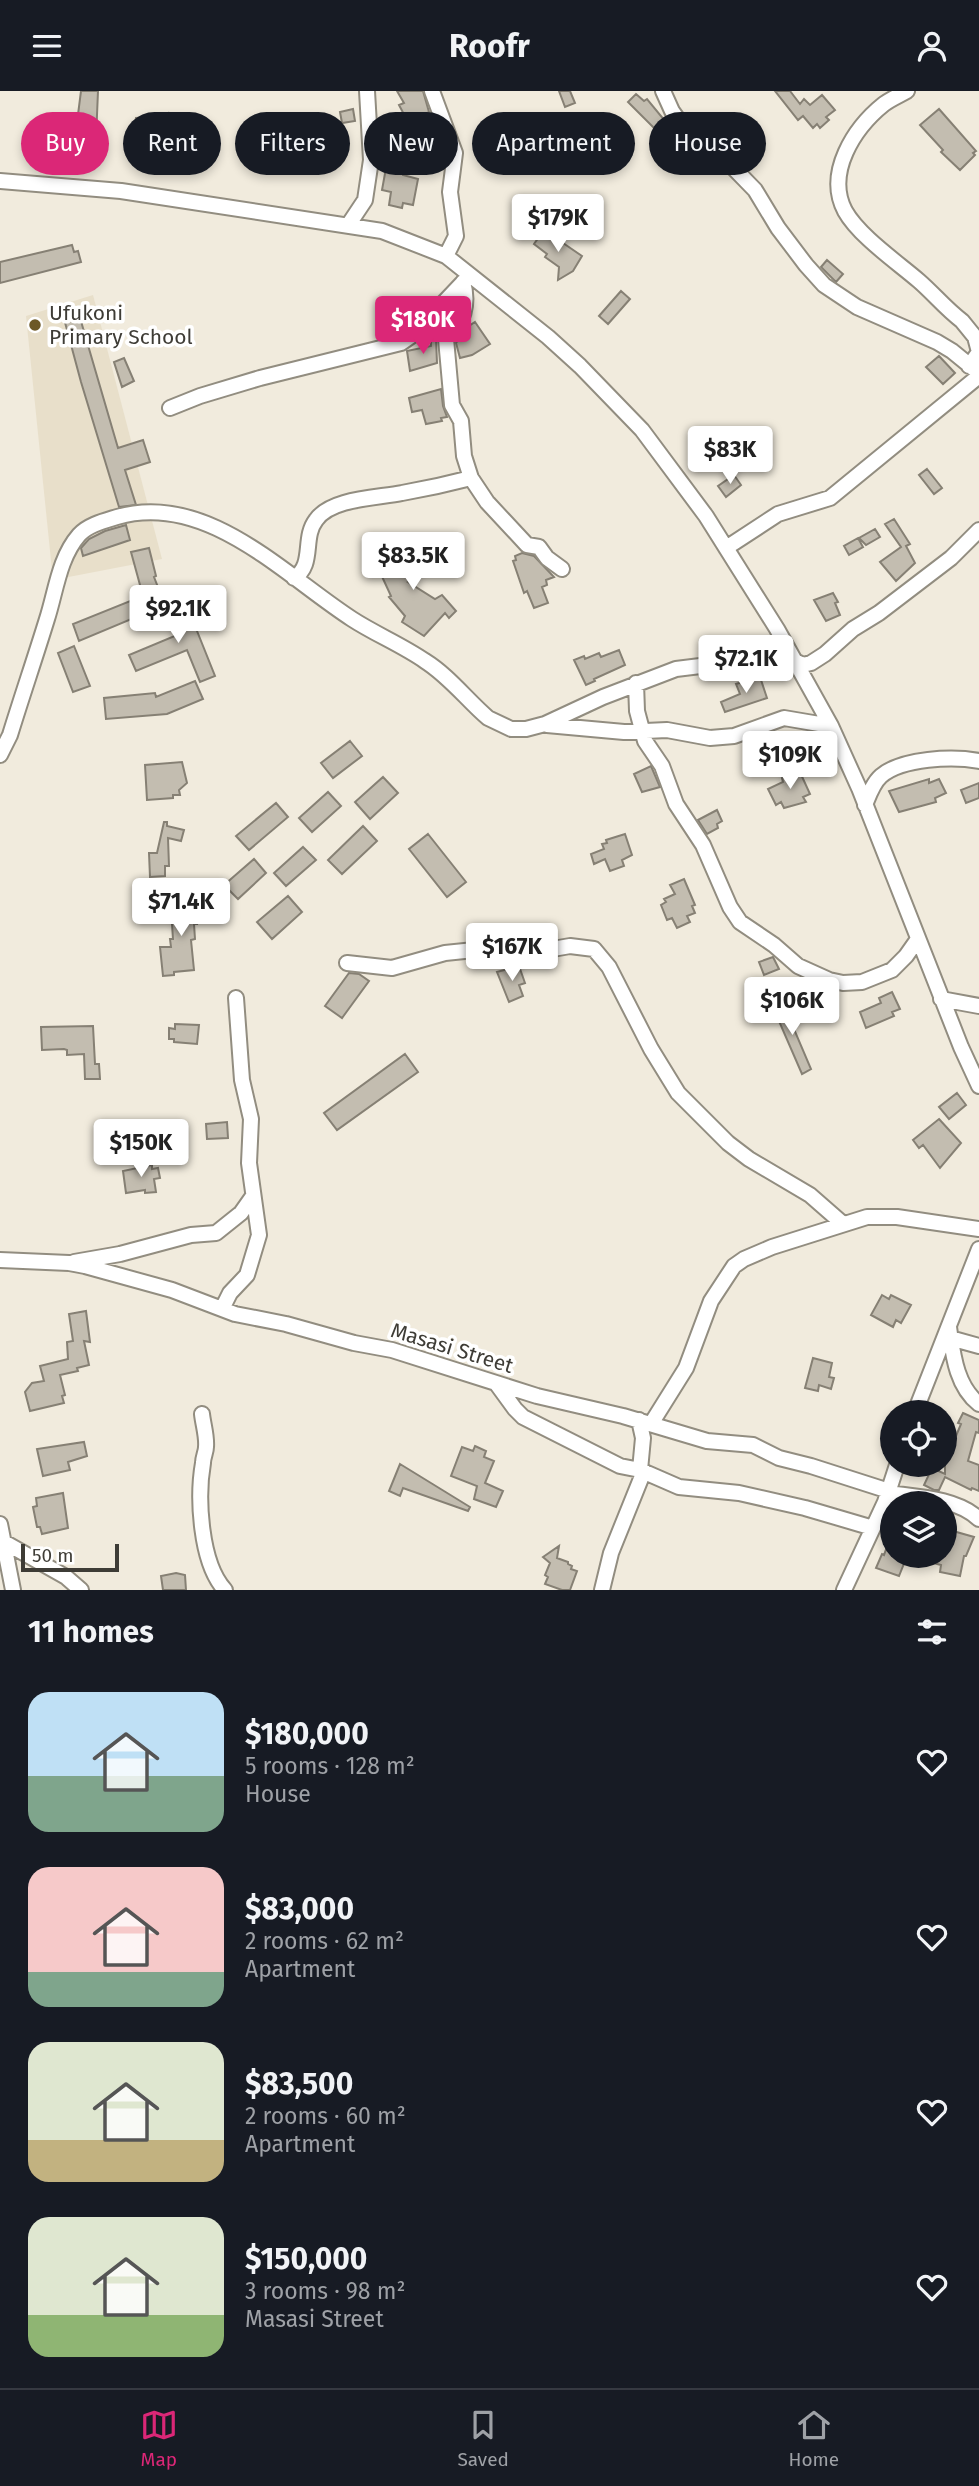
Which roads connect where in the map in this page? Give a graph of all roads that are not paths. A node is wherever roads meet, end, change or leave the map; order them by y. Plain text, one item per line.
1 (367, 91) edge
2 (432, 91) edge
3 (663, 91) edge
4 (907, 91) edge
5 (0, 181) edge
6 (349, 224) junction
7 (446, 256) junction
8 (466, 279) junction
9 (976, 372) edge
10 (170, 408) dead end
11 (471, 478) junction
12 (979, 530) edge
13 (726, 548) junction
14 (562, 569) dead end
15 (294, 578) junction
16 (795, 661) junction
17 (636, 683) junction
18 (545, 725) junction
19 (831, 726) junction
20 (642, 731) junction
21 (0, 755) edge
22 (979, 761) edge
23 (865, 805) junction
24 (918, 939) junction
25 (347, 963) dead end
26 (236, 998) dead end
27 (942, 999) junction
28 (979, 1006) edge
29 (979, 1086) edge
30 (253, 1196) junction
31 (842, 1223) junction
32 (979, 1229) edge
33 (979, 1249) edge
34 (0, 1260) edge
35 (69, 1263) junction
36 (222, 1309) junction
37 (949, 1332) junction
38 (979, 1346) edge
39 (495, 1383) junction
40 (920, 1400) edge
41 (979, 1405) edge
42 (202, 1414) dead end
43 (648, 1423) junction
44 (642, 1471) junction
45 (886, 1491) edge
46 (957, 1507) edge
47 (880, 1512) edge
48 (979, 1519) edge
49 (0, 1524) edge
50 (873, 1528) junction
51 (4, 1542) junction
52 (13, 1590) edge
53 (81, 1590) edge
54 (225, 1590) edge
55 (602, 1590) edge
56 (844, 1590) edge

1 - 6 street
2 - 7 street
3 - 9 street
4 - 9 street
5 - 6 street
6 - 7 street
7 - 8 street
8 - 10 street
8 - 11 street
8 - 13 street
9 - 13 street
11 - 14 street
11 - 15 street
12 - 16 street
13 - 16 street
15 - 18 street
15 - 21 street
16 - 17 street
16 - 19 street
17 - 18 street
17 - 20 street
18 - 20 street
19 - 20 street
19 - 23 street
20 - 24 street
22 - 23 street
23 - 24 street
24 - 27 street
25 - 31 street
26 - 30 street
27 - 28 street
27 - 29 street
30 - 35 street
30 - 36 street
31 - 32 street
31 - 43 street
33 - 37 street
34 - 35 street, Masasi Street
35 - 36 street, Masasi Street
36 - 39 street, Masasi Street
37 - 38 street
37 - 40 street
37 - 41 street
39 - 43 street, Masasi Street
39 - 44 street
42 - 54 street
43 - 44 street
43 - 45 street, Masasi Street
44 - 50 street
44 - 55 street
46 - 48 street, Masasi Street
47 - 50 street
49 - 51 street
50 - 56 street
51 - 52 street
51 - 53 street

